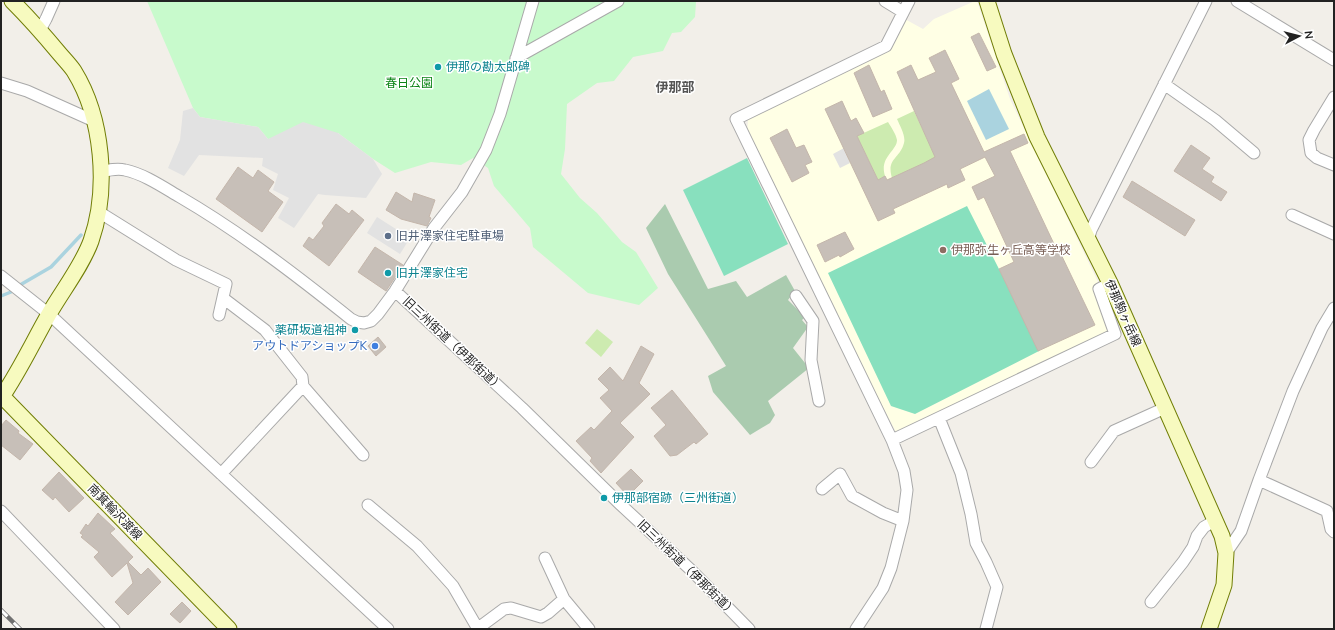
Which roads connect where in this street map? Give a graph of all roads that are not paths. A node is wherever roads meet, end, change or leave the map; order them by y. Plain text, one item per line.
1 (12, 1) edge
2 (54, 1) edge
3 (533, 1) edge
4 (618, 1) edge
5 (885, 1) edge
6 (909, 1) edge
7 (987, 1) edge
8 (1206, 1) edge
9 (1237, 1) edge
10 (903, 12) junction
11 (40, 30) junction
12 (516, 58) junction
13 (1334, 60) edge
14 (1, 84) edge
15 (1164, 84) junction
16 (1334, 98) edge
17 (94, 120) junction
18 (1254, 153) dead end
19 (1334, 165) edge
20 (101, 172) junction
21 (99, 212) junction
22 (1292, 215) dead end
23 (1334, 234) edge
24 (1088, 241) junction
25 (1, 276) edge
26 (1110, 283) junction
27 (395, 290) junction
28 (796, 296) dead end
29 (223, 298) junction
30 (1334, 308) edge
31 (49, 314) junction
32 (219, 315) dead end
33 (303, 386) junction
34 (1, 396) edge
35 (819, 401) dead end
36 (1165, 408) junction
37 (939, 418) junction
38 (892, 440) junction
39 (363, 455) dead end
40 (1091, 462) dead end
41 (221, 474) junction
42 (1259, 480) junction
43 (822, 489) dead end
44 (368, 505) dead end
45 (1, 511) edge
46 (1216, 520) junction
47 (903, 521) junction
48 (1334, 532) edge
49 (1226, 553) junction
50 (545, 558) dead end
51 (564, 599) junction
52 (1151, 602) dead end
53 (114, 629) edge
54 (229, 629) edge
55 (388, 629) edge
56 (478, 629) edge
57 (589, 629) edge
58 (749, 629) edge
59 (856, 629) edge
60 (986, 629) edge
61 (1209, 629) edge

1 - 11 main road
2 - 11 street
3 - 12 street
4 - 12 street
5 - 10 street
6 - 10 street
7 - 24 main road, 伊那駒ヶ岳線
8 - 15 street
9 - 13 street
10 - 38 street
11 - 17 main road
12 - 27 street
14 - 17 street
15 - 18 street
15 - 24 street
16 - 19 street
17 - 20 main road
20 - 21 main road
20 - 27 street, 旧三州街道（伊那街道）
21 - 29 street
21 - 31 main road
22 - 23 street
24 - 26 main road, 伊那駒ヶ岳線
25 - 31 street
26 - 36 main road, 伊那駒ヶ岳線
26 - 37 street
27 - 58 street, 旧三州街道（伊那街道）
28 - 35 street
29 - 32 street
29 - 33 street
30 - 42 street
31 - 34 main road
31 - 41 street
33 - 39 street
33 - 41 street
34 - 54 main road, 南箕輪沢渡線
36 - 40 street
36 - 46 main road, 伊那駒ヶ岳線
37 - 38 street
37 - 60 street
38 - 47 street
41 - 55 street
42 - 48 street
42 - 49 street
43 - 47 street
44 - 56 street
45 - 53 street
46 - 49 main road, 伊那駒ヶ岳線
46 - 52 street
47 - 59 street
49 - 61 main road, 伊那駒ヶ岳線
50 - 51 street
51 - 56 street
51 - 57 street

